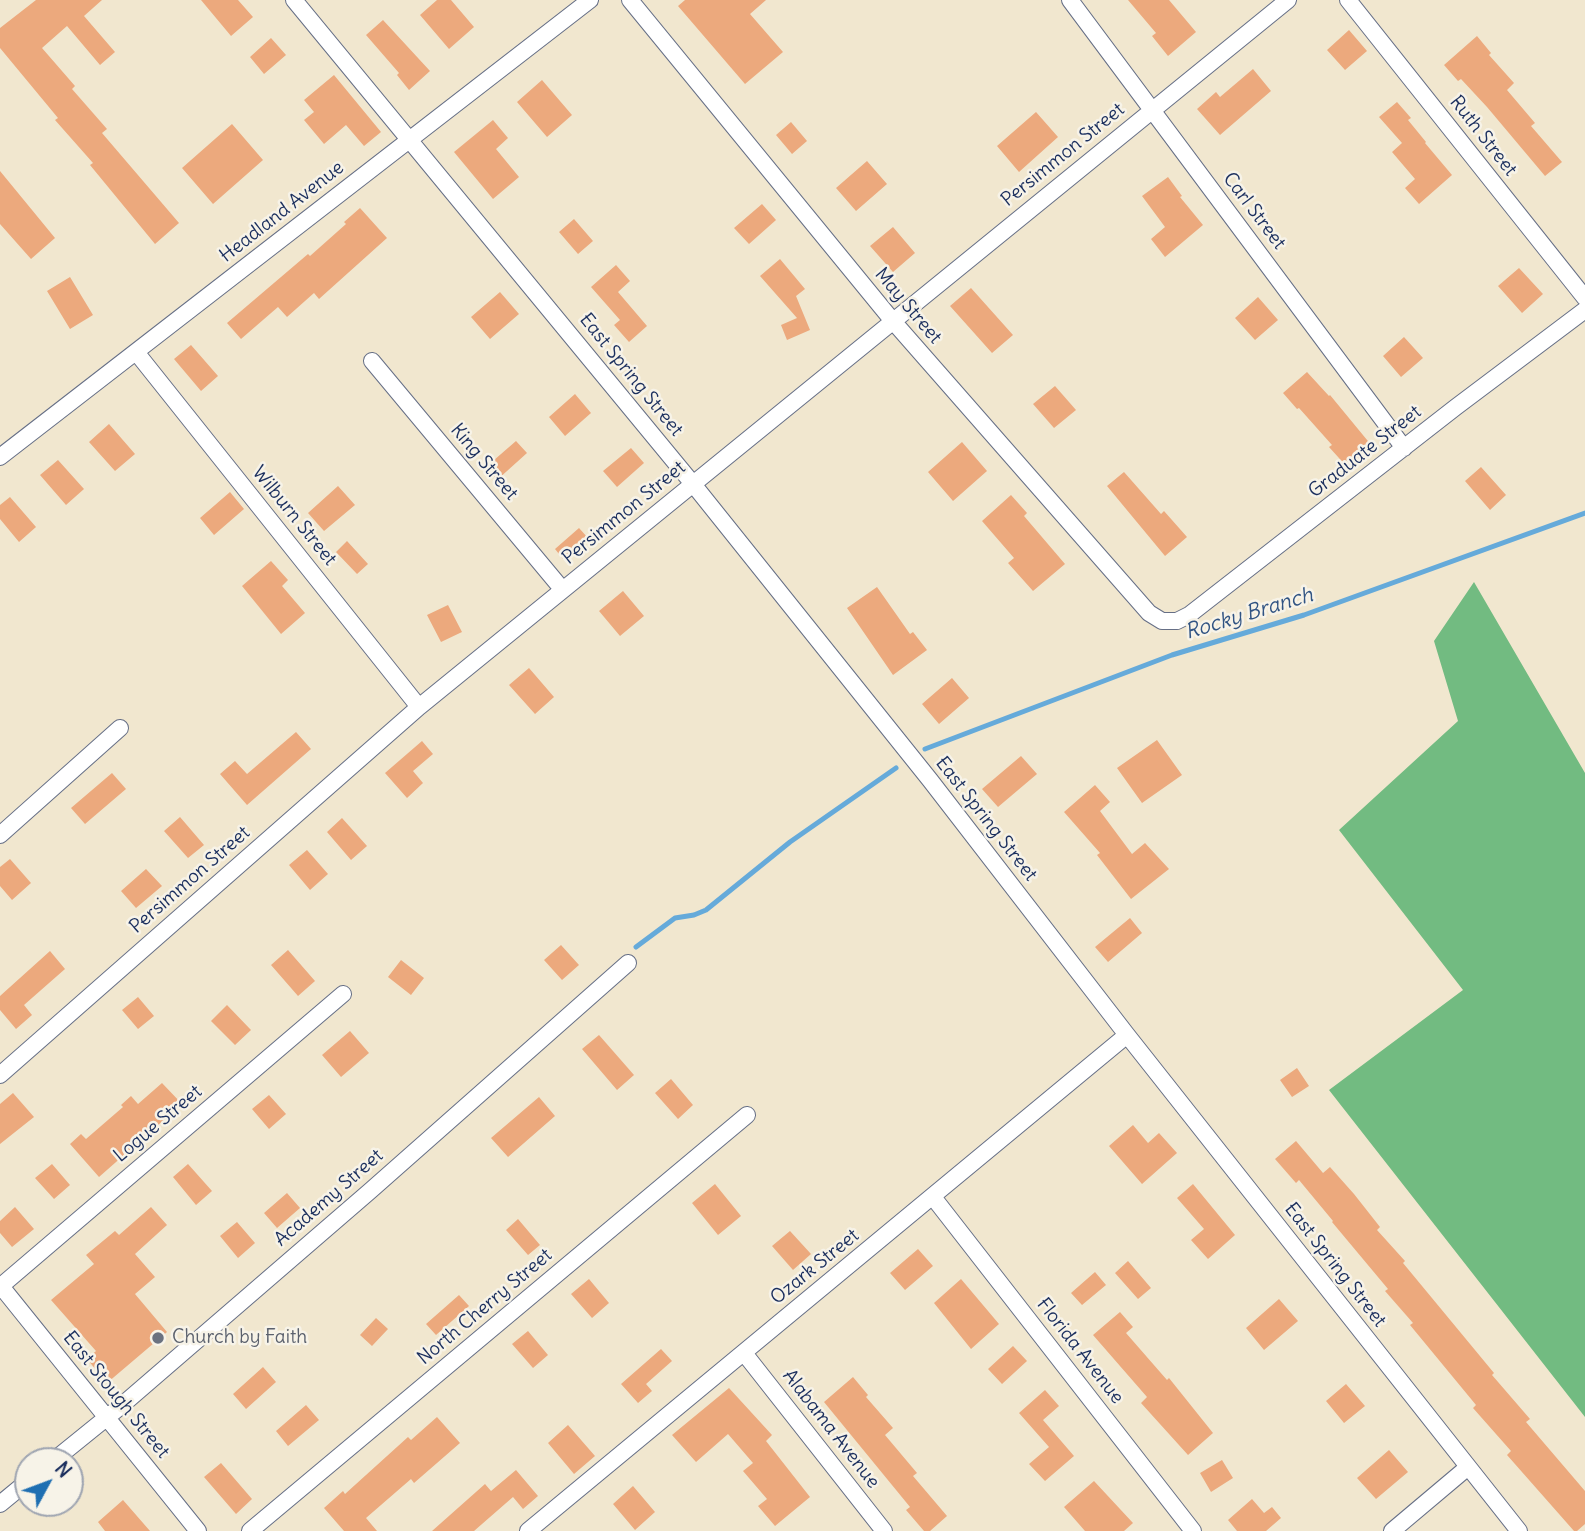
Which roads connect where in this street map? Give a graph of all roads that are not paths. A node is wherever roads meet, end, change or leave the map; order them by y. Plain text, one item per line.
1 (294, 0) edge
2 (590, 0) edge
3 (630, 0) edge
4 (1070, 0) edge
5 (1288, 0) edge
6 (1348, 0) edge
7 (1152, 110) junction
8 (410, 139) junction
9 (1585, 298) edge
10 (1585, 310) edge
11 (892, 320) junction
12 (136, 352) junction
13 (372, 361) dead end
14 (1405, 448) junction
15 (0, 457) edge
16 (693, 484) junction
17 (562, 589) junction
18 (1170, 622) joint
19 (419, 707) junction
20 (120, 728) dead end
21 (0, 835) edge
22 (628, 963) dead end
23 (343, 994) dead end
24 (1127, 1035) junction
25 (0, 1075) edge
26 (747, 1115) dead end
27 (933, 1197) junction
28 (0, 1286) edge
29 (744, 1353) junction
30 (107, 1418) junction
31 (71, 1447) edge
32 (1468, 1467) junction
33 (14, 1492) edge
34 (0, 1504) edge
35 (198, 1531) edge
36 (250, 1531) edge
37 (528, 1531) edge
38 (884, 1531) edge
39 (1193, 1531) edge
40 (1392, 1531) edge
41 (1519, 1531) edge

1 - 8 street, East Spring Street
2 - 8 street, Headland Avenue
3 - 11 street, May Street
4 - 7 street, Carl Street
5 - 7 street, Persimmon Street
6 - 9 street, Ruth Street
7 - 11 street, Persimmon Street
7 - 14 street, Carl Street
8 - 12 street, Headland Avenue
8 - 16 street, East Spring Street
10 - 14 street, Graduate Street
11 - 16 street, Persimmon Street
11 - 18 street, May Street
12 - 15 street, Headland Avenue
12 - 19 street, Wilburn Street
13 - 17 street, King Street
14 - 18 street, Graduate Street
16 - 17 street, Persimmon Street
16 - 24 street, East Spring Street
17 - 19 street, Persimmon Street
19 - 25 street, Persimmon Street
20 - 21 street
22 - 30 street, Academy Street
23 - 28 street, Logue Street
24 - 27 street, Ozark Street
24 - 32 street, East Spring Street
26 - 36 street, North Cherry Street
27 - 29 street, Ozark Street
27 - 39 street, Florida Avenue
28 - 30 street, East Stough Street
29 - 37 street, Ozark Street
29 - 38 street, Alabama Avenue
30 - 31 street, Academy Street
30 - 35 street, East Stough Street
32 - 40 street
32 - 41 street, East Spring Street
33 - 34 street

